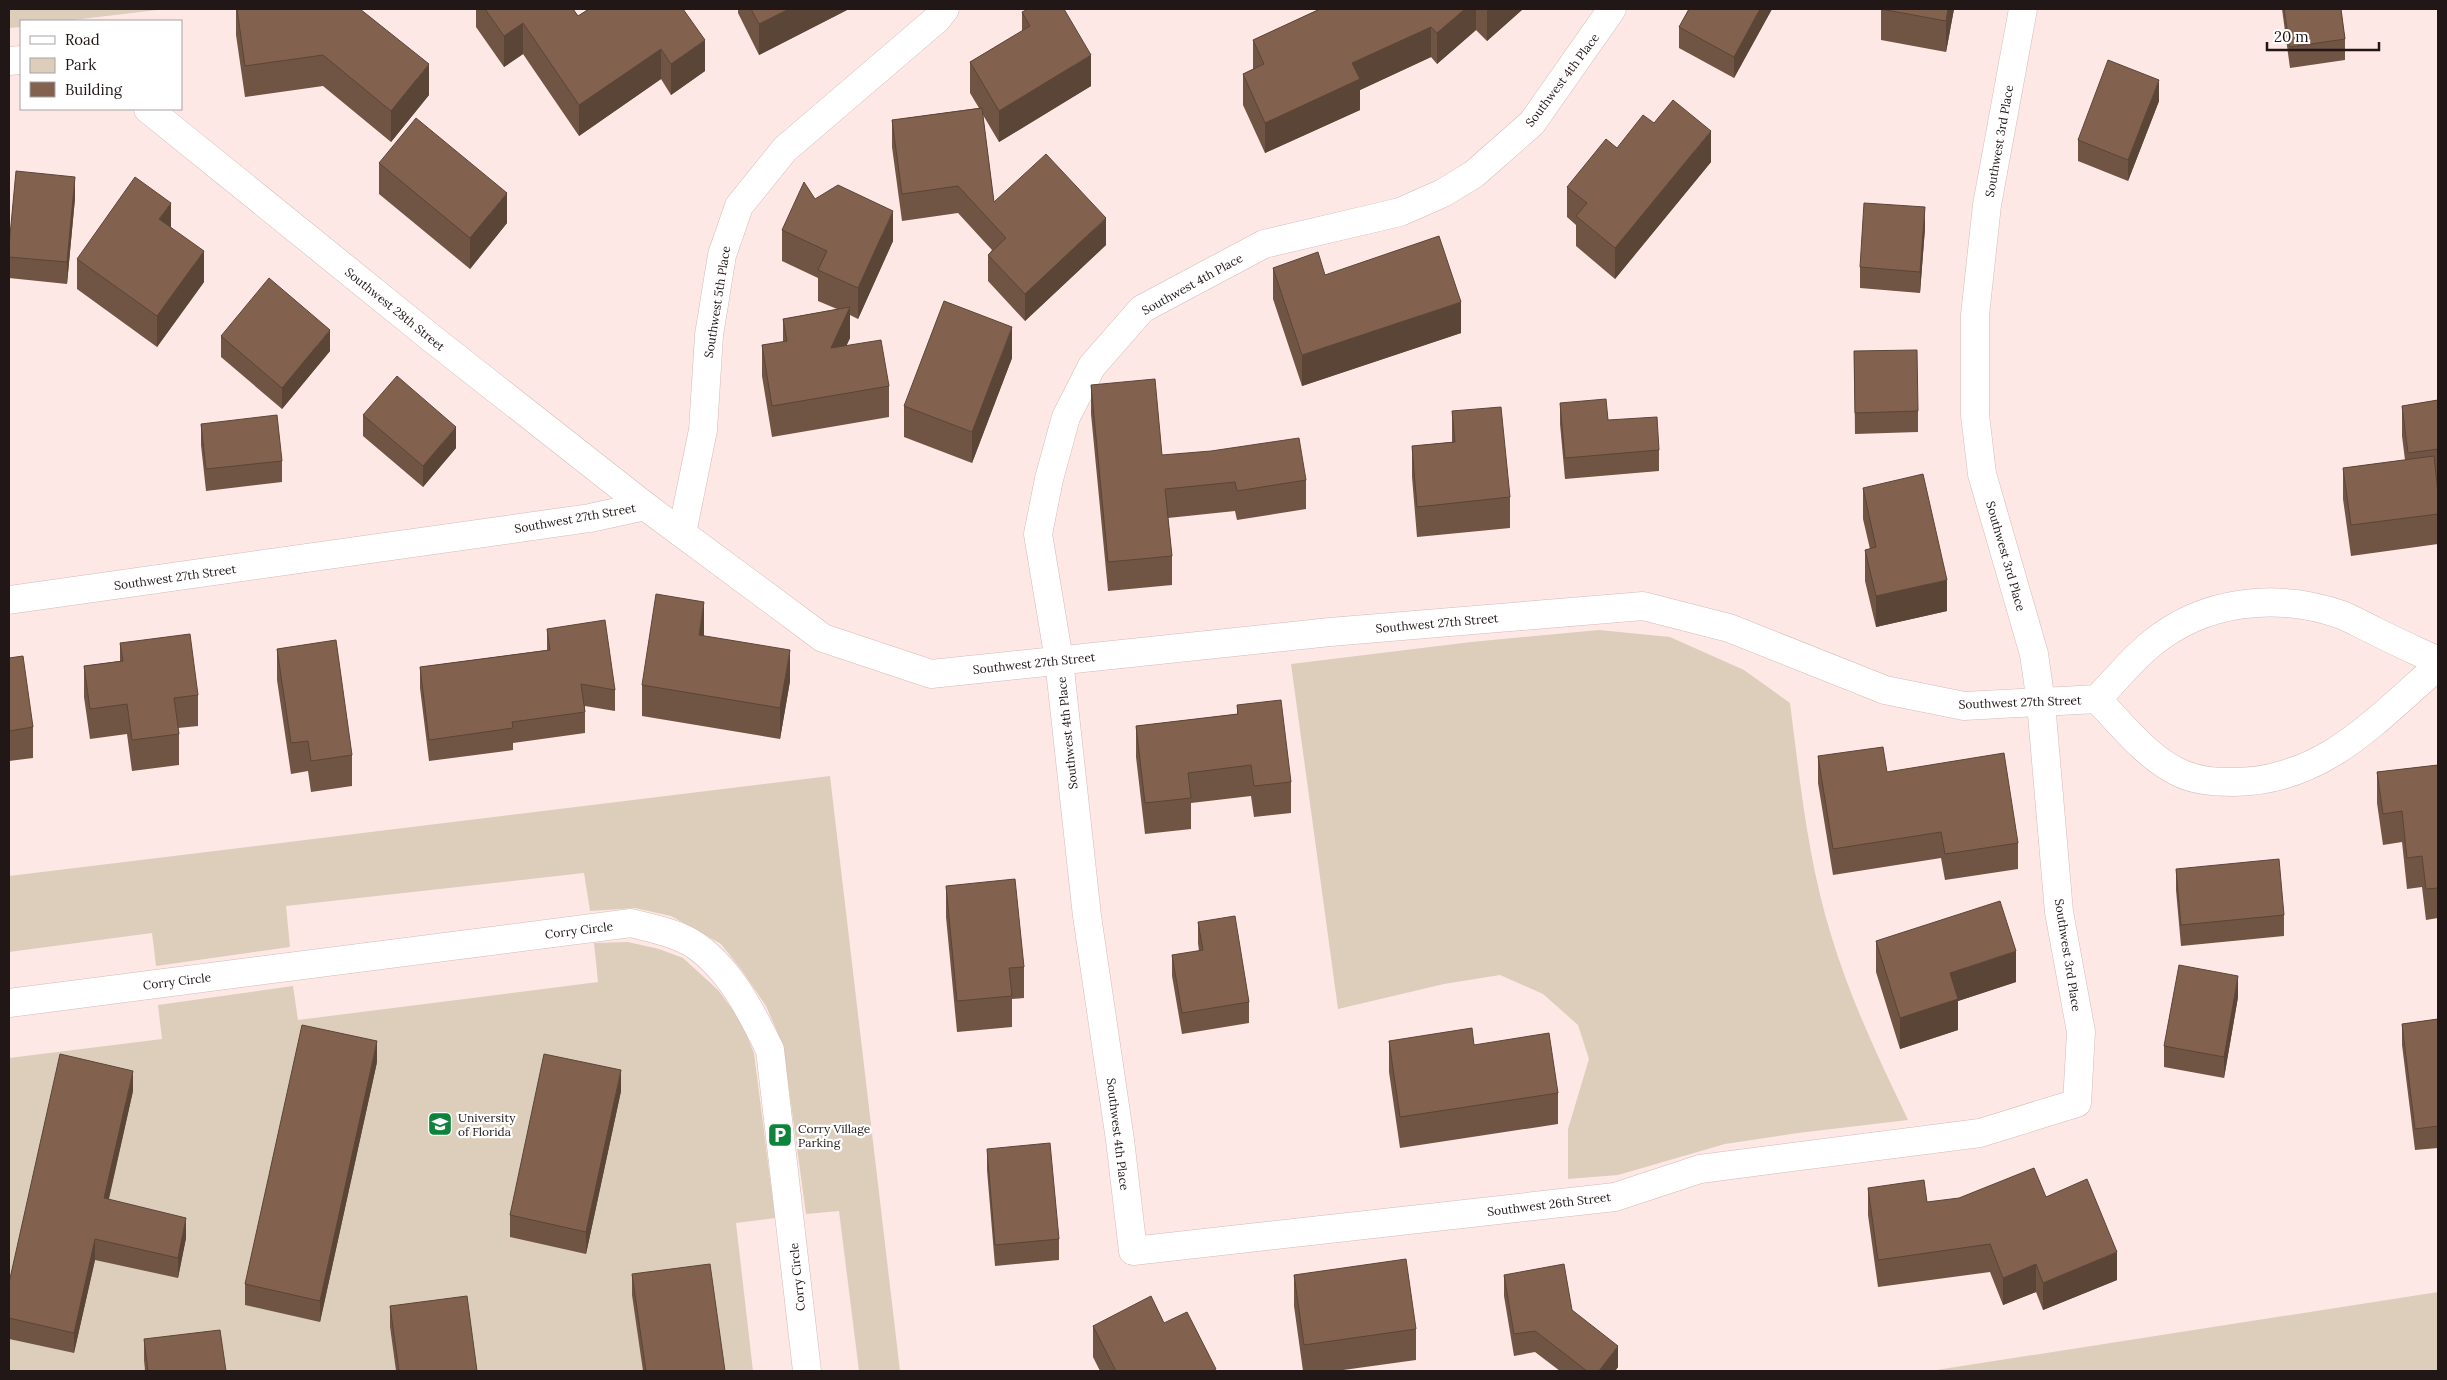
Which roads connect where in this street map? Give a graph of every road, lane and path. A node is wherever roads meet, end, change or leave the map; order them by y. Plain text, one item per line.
1 (945, 9) edge
2 (1612, 9) edge
3 (2023, 9) edge
4 (149, 110) edge
5 (645, 506) junction
6 (682, 533) junction
7 (9, 600) edge
8 (1059, 660) junction
9 (2438, 661) edge
10 (2438, 666) edge
11 (2097, 699) junction
12 (2041, 703) junction
13 (9, 1003) edge
14 (2077, 1103) joint
15 (1133, 1251) joint
16 (807, 1371) edge

1 - 6 street, Southwest 5th Place
2 - 8 street, Southwest 4th Place
3 - 12 street, Southwest 3rd Place
4 - 5 street, Southwest 28th Street
5 - 6 street, Southwest 27th Street
5 - 7 street, Southwest 27th Street
6 - 8 street, Southwest 27th Street
8 - 12 street, Southwest 27th Street
8 - 15 street, Southwest 4th Place
9 - 11 street, Southwest 27th Street
10 - 11 street, Southwest 27th Street
11 - 12 street, Southwest 27th Street
12 - 14 street, Southwest 3rd Place
13 - 16 street, Corry Circle
14 - 15 street, Southwest 26th Street

